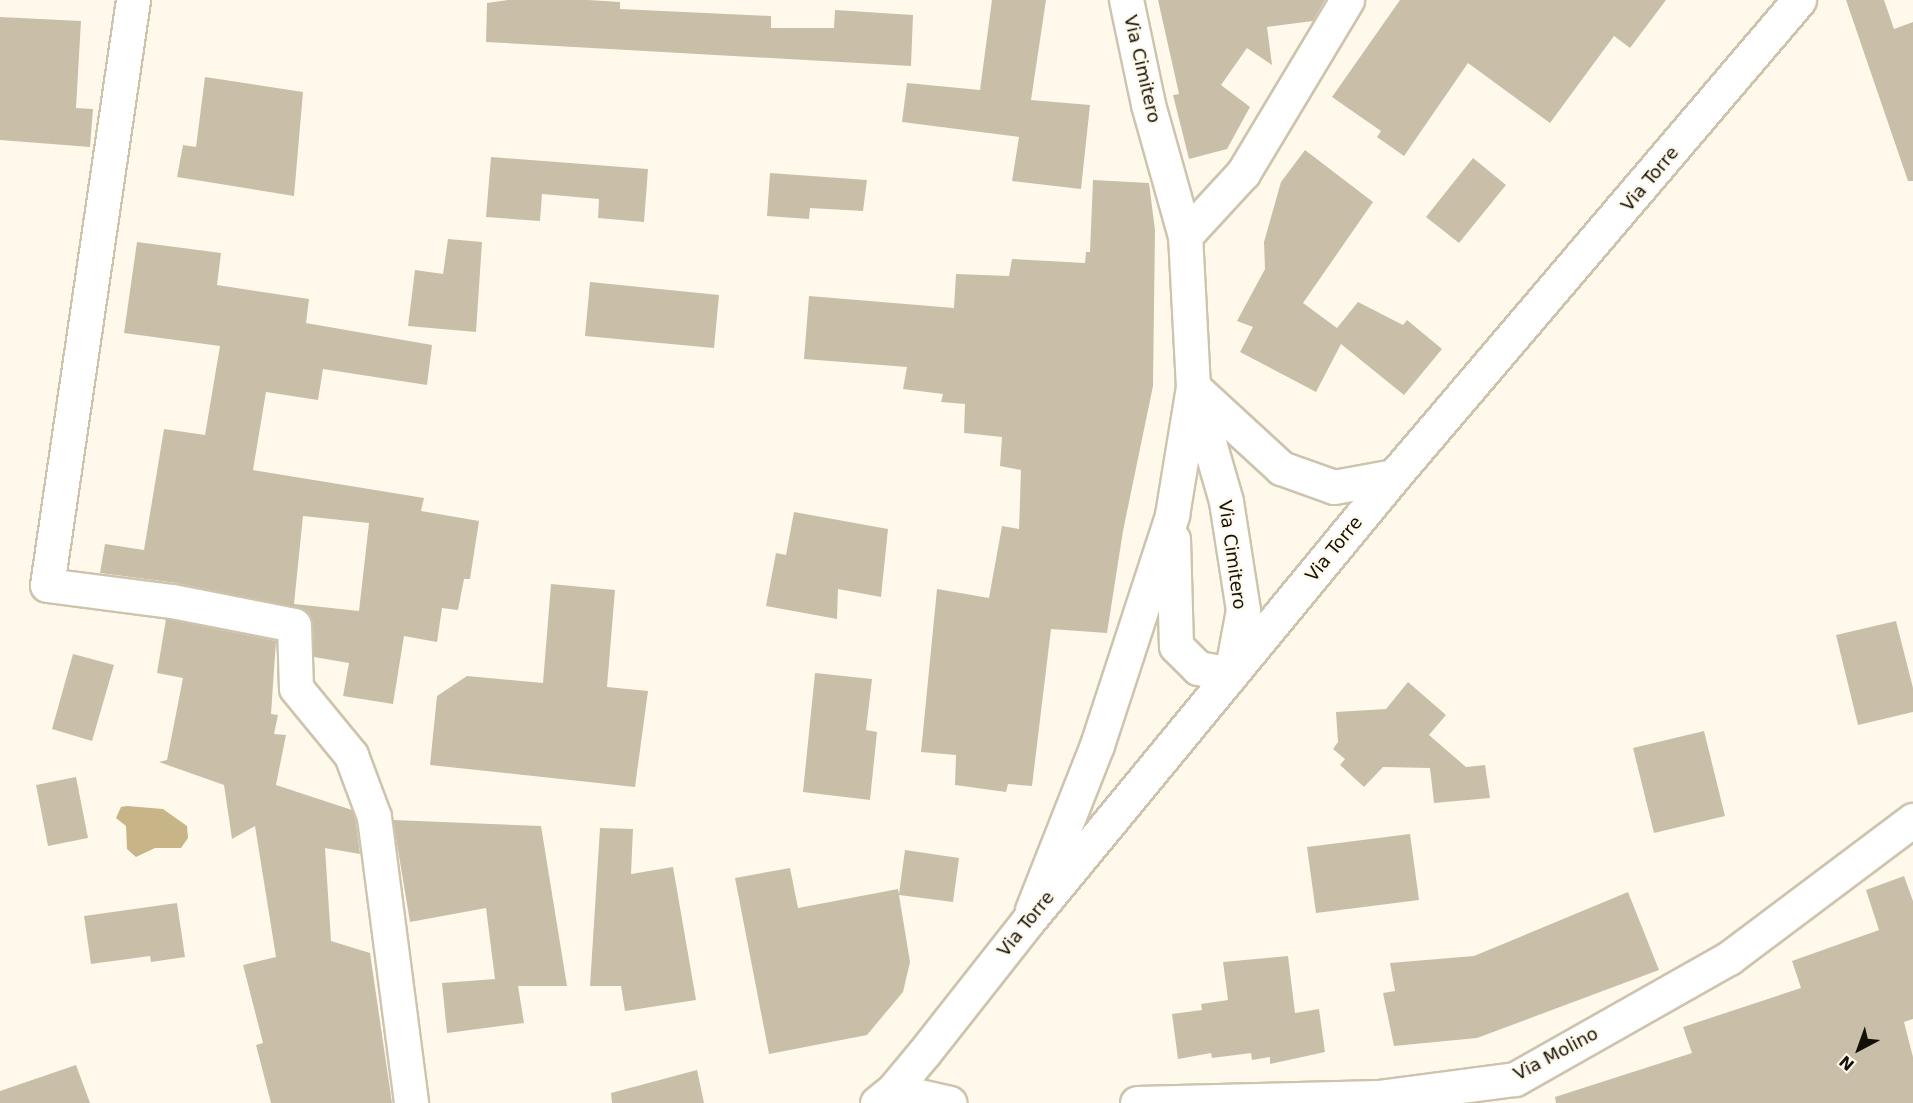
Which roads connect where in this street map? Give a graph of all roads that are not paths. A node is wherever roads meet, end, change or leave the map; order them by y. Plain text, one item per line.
1 (133, 0) edge
2 (1126, 0) edge
3 (1347, 0) edge
4 (1799, 0) edge
5 (1185, 236) junction
6 (1193, 387) junction
7 (1394, 476) junction
8 (1172, 515) junction
9 (1231, 674) junction
10 (1913, 820) edge
11 (1028, 921) junction
12 (885, 1097) edge
13 (411, 1103) edge
14 (950, 1103) edge
15 (1137, 1103) edge

1 - 13 street
2 - 5 street, Via Cimitero
3 - 5 street
4 - 7 street, Via Torre
5 - 6 street, Via Cimitero
6 - 7 street
6 - 8 street, Via Cimitero
6 - 9 street, Via Cimitero
7 - 9 street, Via Torre
8 - 9 street, Via Cimitero
8 - 11 street, Via Cimitero
9 - 11 street, Via Torre
10 - 15 street, Via Molino
11 - 12 street, Via Torre
12 - 14 street

